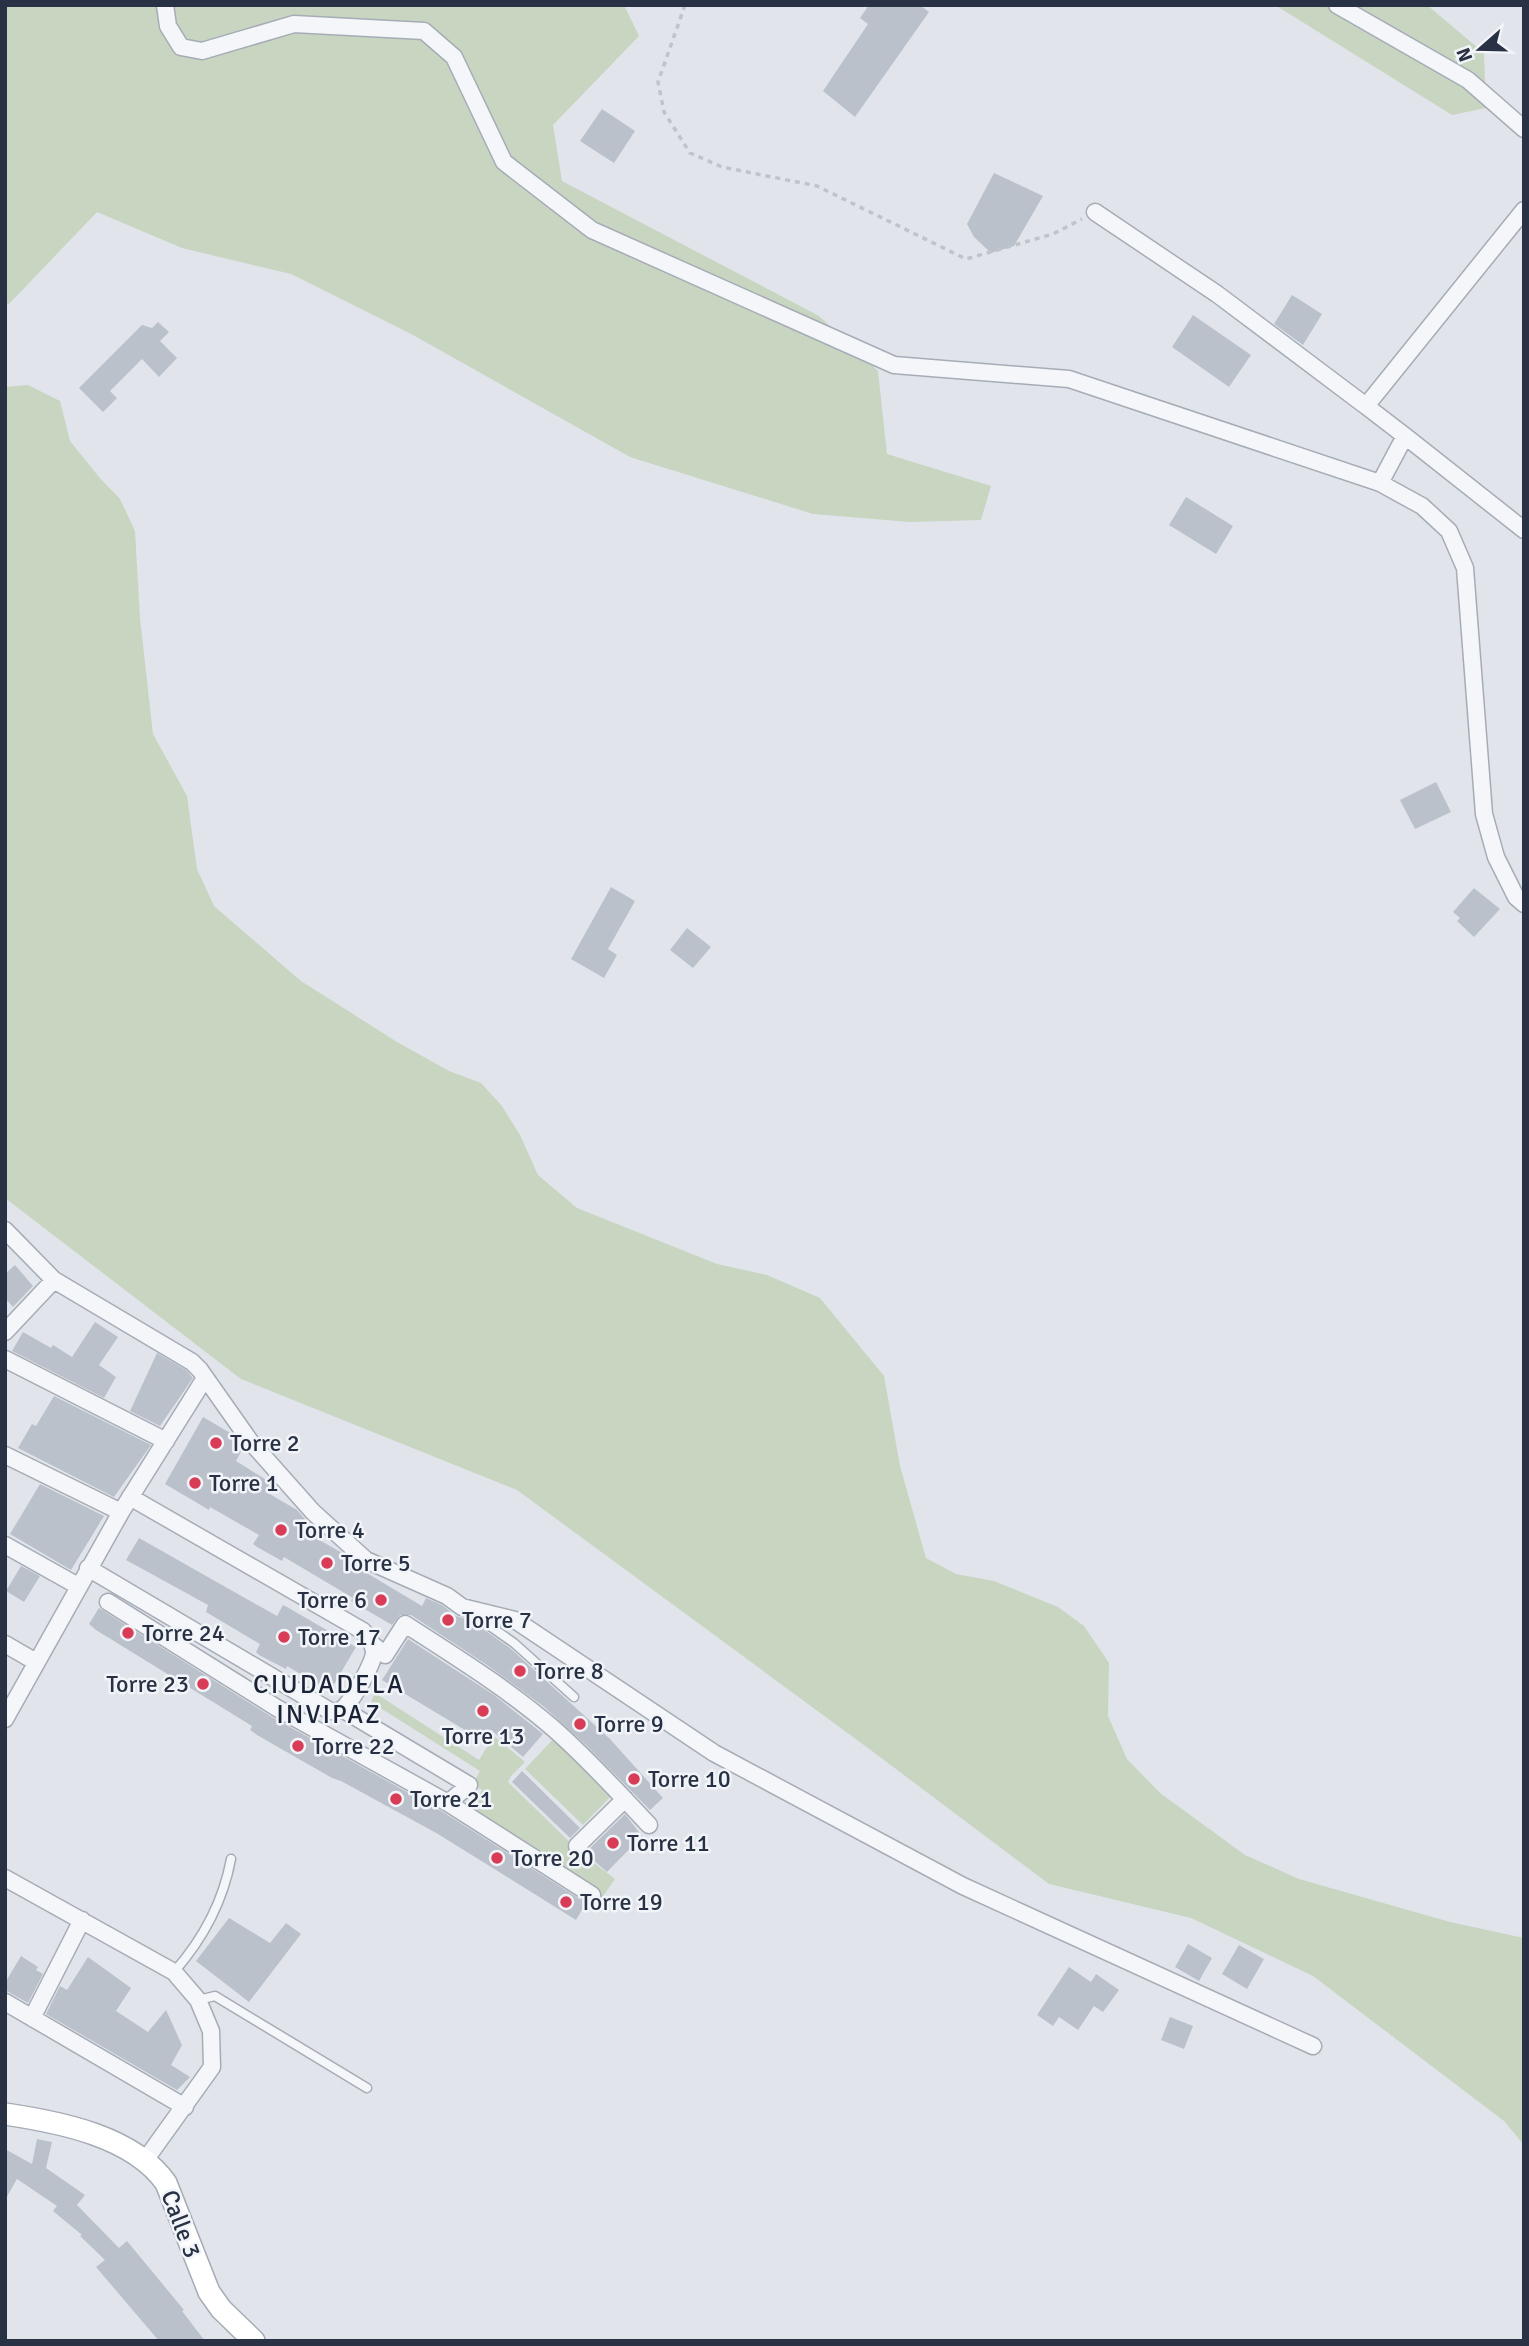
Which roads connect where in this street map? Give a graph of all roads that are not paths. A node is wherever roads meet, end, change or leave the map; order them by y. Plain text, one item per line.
1 (165, 5) edge
2 (1336, 5) edge
3 (1524, 129) edge
4 (1524, 210) edge
5 (1095, 212) road end
6 (1366, 406) junction
7 (1405, 436) junction
8 (1380, 484) junction
9 (1524, 530) edge
10 (1524, 904) edge
11 (5, 1230) edge
12 (54, 1280) junction
13 (5, 1332) edge
14 (5, 1359) edge
15 (205, 1378) junction
16 (166, 1441) junction
17 (5, 1455) edge
18 (130, 1497) junction
19 (121, 1512) junction
20 (5, 1545) edge
21 (88, 1569) junction
22 (78, 1586) junction
23 (108, 1602) dead end
24 (462, 1607) junction
25 (5, 1644) edge
26 (372, 1644) junction
27 (36, 1662) junction
28 (574, 1697) dead end
29 (342, 1709) junction
30 (5, 1719) edge
31 (469, 1785) junction
32 (625, 1799) junction
33 (448, 1803) junction
34 (467, 1815) junction
35 (649, 1825) dead end
36 (577, 1846) dead end
37 (231, 1859) dead end
38 (5, 1878) edge
39 (592, 1895) dead end
40 (82, 1920) junction
41 (174, 1972) junction
42 (198, 2000) junction
43 (5, 2002) edge
44 (32, 2018) junction
45 (1313, 2046) dead end
46 (367, 2088) dead end
47 (185, 2107) junction
48 (5, 2114) edge
49 (146, 2160) junction
50 (254, 2341) edge

1 - 8 street
2 - 3 street
4 - 6 street
5 - 6 street
6 - 7 street
7 - 8 street
7 - 9 street
8 - 10 street
11 - 12 street
12 - 13 street
12 - 15 street
14 - 16 street
15 - 16 street
15 - 24 street
16 - 18 street
17 - 19 street
18 - 19 street
18 - 26 street
19 - 21 street
20 - 22 street
21 - 22 street
21 - 29 street
22 - 27 street
23 - 33 street
24 - 28 lane
24 - 45 street
25 - 27 street
26 - 29 street
26 - 32 street
27 - 30 street
29 - 31 street
31 - 33 street
31 - 34 street
32 - 35 street
32 - 36 street
33 - 34 street
34 - 39 street
37 - 41 lane
38 - 40 street
40 - 41 street
40 - 44 street
41 - 42 street
42 - 46 lane
42 - 47 street
43 - 44 street
44 - 47 street
47 - 49 street
48 - 49 street, Calle 3
49 - 50 street, Calle 3

